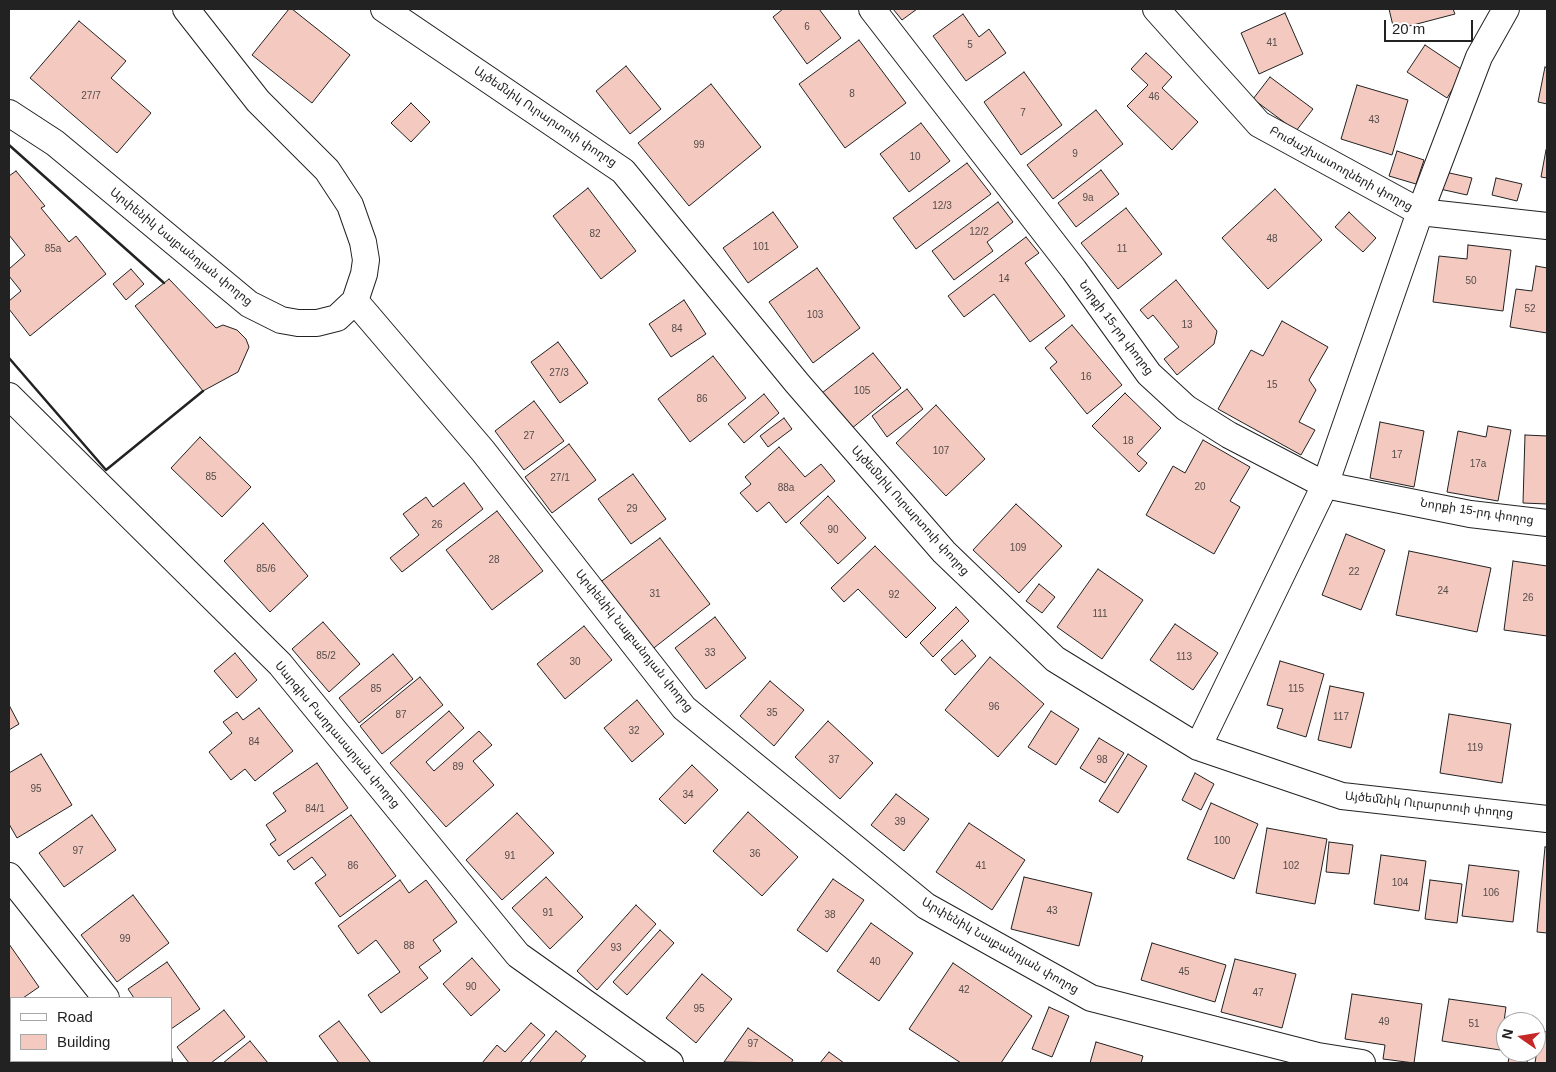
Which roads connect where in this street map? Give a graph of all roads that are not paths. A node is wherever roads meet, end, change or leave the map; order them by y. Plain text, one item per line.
1 (186, 9) edge
2 (384, 9) edge
3 (872, 9) edge
4 (1156, 9) edge
5 (1506, 9) edge
6 (9, 113) edge
7 (1420, 212) junction
8 (1547, 226) edge
9 (355, 301) junction
10 (9, 396) edge
11 (1325, 485) junction
12 (1547, 523) edge
13 (1198, 746) junction
14 (1547, 819) edge
15 (9, 876) edge
16 (105, 997) edge
17 (670, 1063) edge
18 (1362, 1063) edge

1 - 9 street
2 - 13 street, Այծեմնիկ Ուրարտուի փողոց
3 - 11 street, Նորքի 15-րդ փողոց
4 - 7 street, Բուժաշխատողների փողոց
5 - 7 street
6 - 9 street, Արփենիկ Նալբանդյան փողոց
7 - 8 street, Բուժաշխատողների փողոց
7 - 11 street
9 - 18 street, Արփենիկ Նալբանդյան փողոց
10 - 17 street, Սարգիս Բաղդասարյան փողոց
11 - 12 street, Նորքի 15-րդ փողոց
11 - 13 street
13 - 14 street, Այծեմնիկ Ուրարտուի փողոց
15 - 16 street

